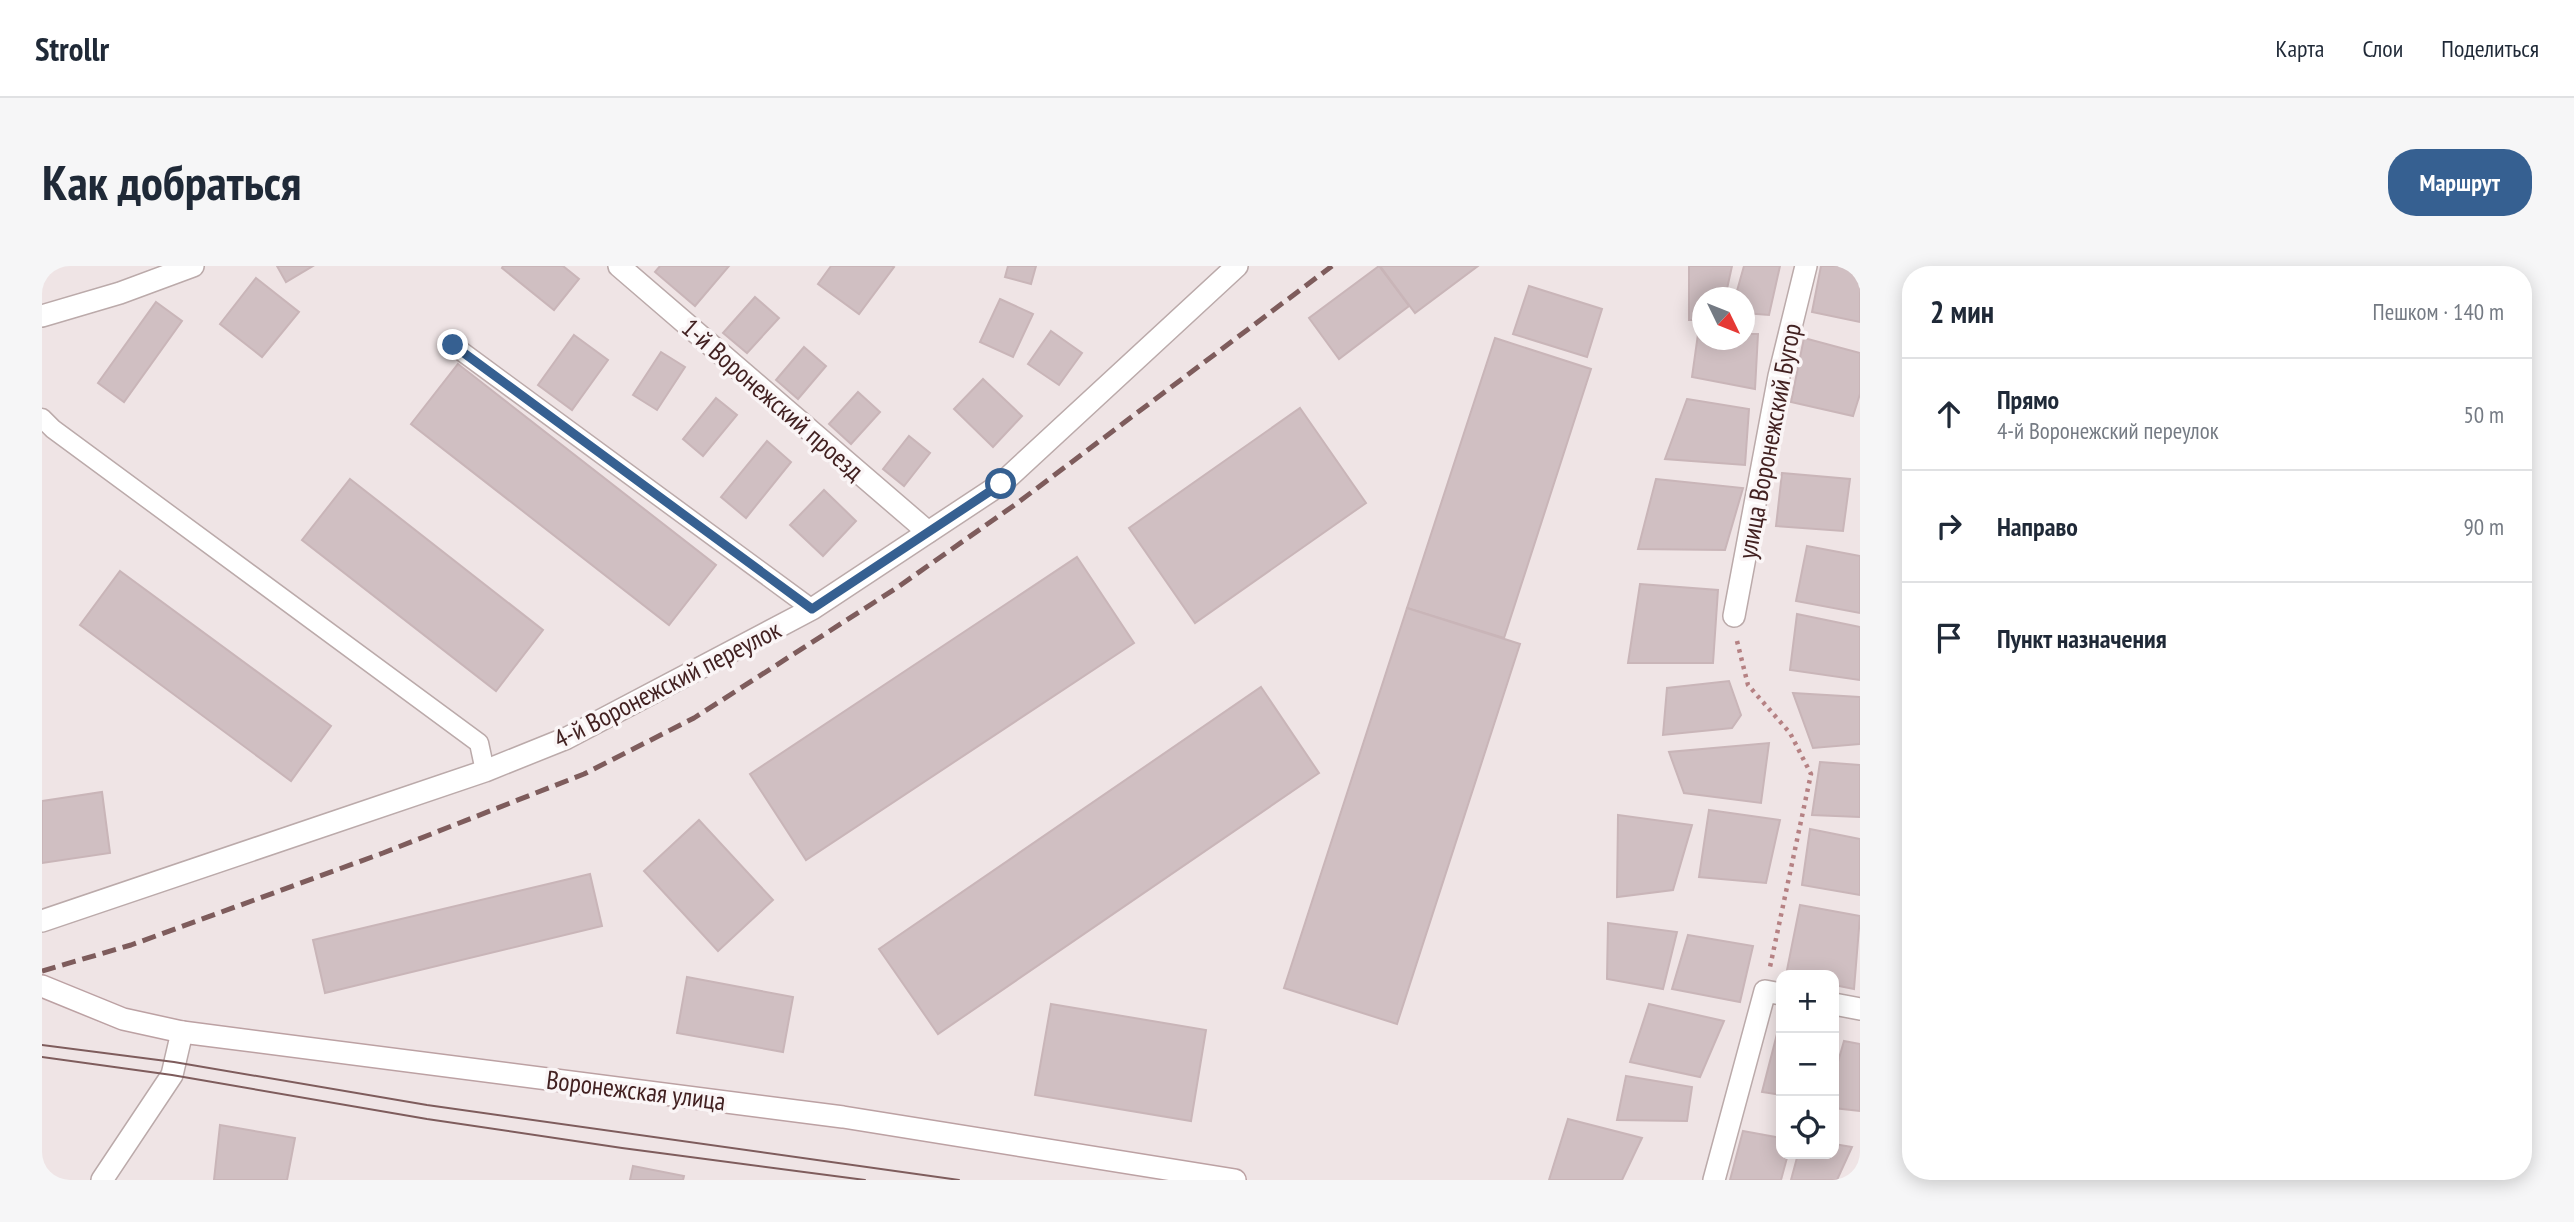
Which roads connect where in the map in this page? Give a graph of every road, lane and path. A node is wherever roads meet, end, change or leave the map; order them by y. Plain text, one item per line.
1 (193, 266) edge
2 (619, 266) edge
3 (1237, 266) edge
4 (1806, 266) edge
5 (42, 316) edge
6 (453, 345) dead end
7 (42, 418) edge
8 (928, 532) junction
9 (812, 609) junction
10 (1734, 616) joint
11 (485, 771) junction
12 (42, 921) edge
13 (42, 986) edge
14 (1773, 993) edge
15 (1839, 1005) edge
16 (1860, 1009) edge
17 (181, 1032) junction
18 (102, 1180) edge
19 (1235, 1180) edge
20 (1714, 1180) edge

1 - 5 street
2 - 8 street, 1-й Воронежский проезд
3 - 8 street, 4-й Воронежский переулок
4 - 10 street, улица Воронежский Бугор
6 - 9 lane
7 - 11 lane
8 - 9 street, 4-й Воронежский переулок
9 - 11 street, 4-й Воронежский переулок
10 - 14 path
11 - 12 street, 4-й Воронежский переулок
13 - 17 street, Воронежская улица
14 - 20 street
15 - 16 street
17 - 18 street
17 - 19 street, Воронежская улица

